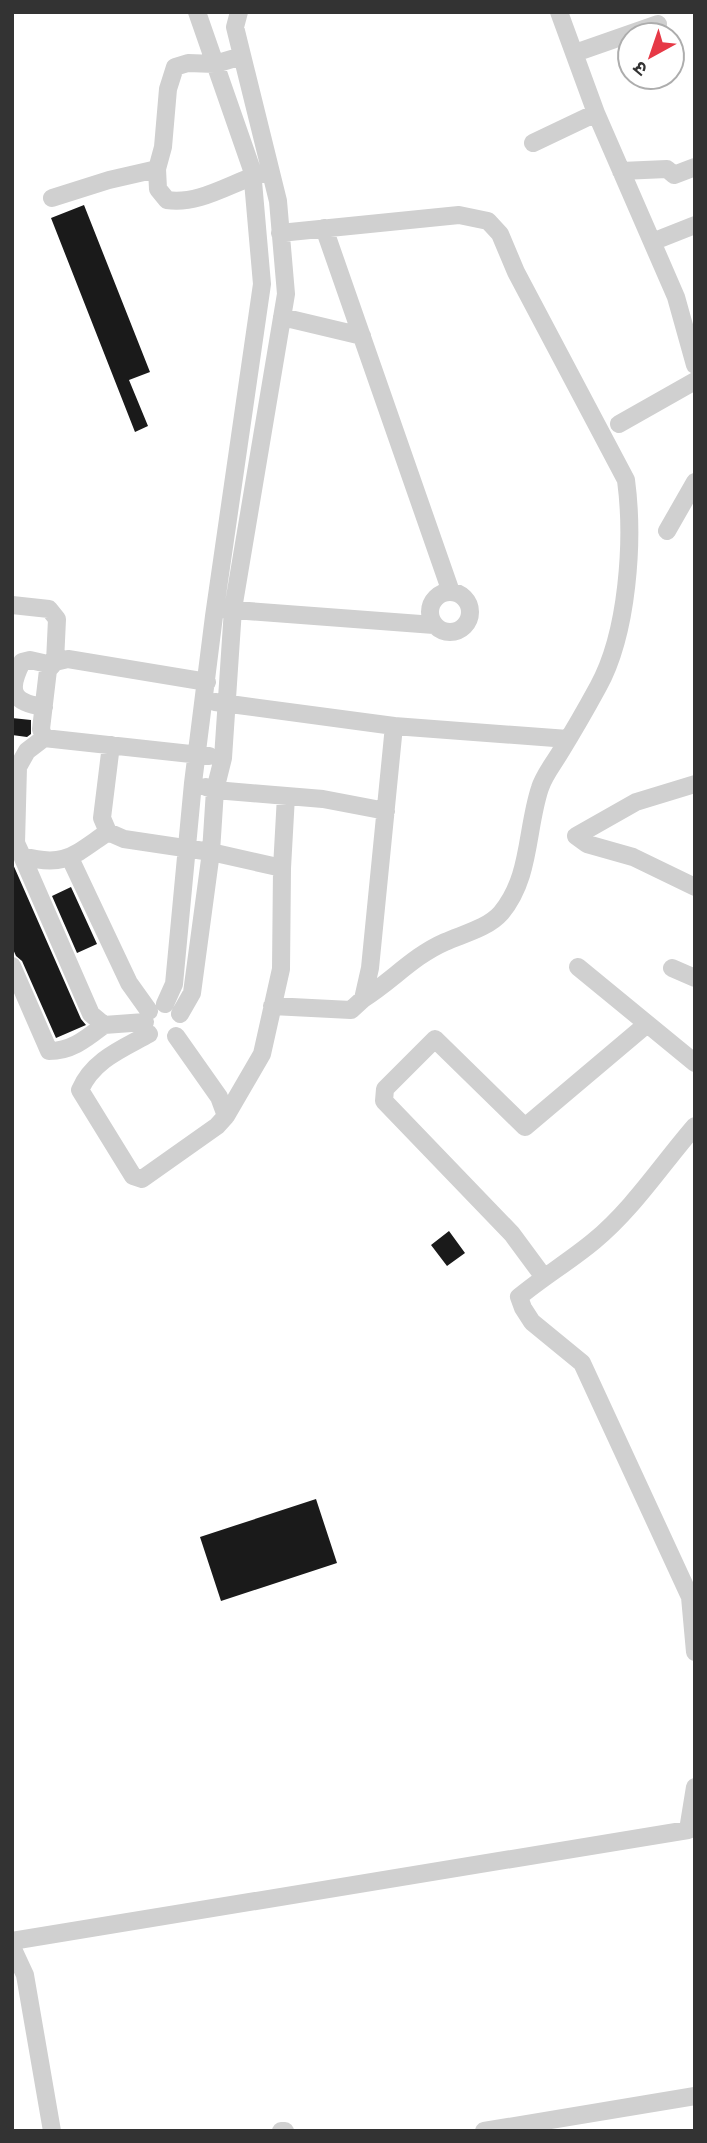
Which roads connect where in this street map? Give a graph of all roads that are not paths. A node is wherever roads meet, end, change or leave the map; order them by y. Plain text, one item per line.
1 (197, 12) edge
2 (559, 12) edge
3 (237, 19) edge
4 (205, 36) junction
5 (616, 39) edge
6 (575, 53) junction
7 (242, 56) junction
8 (215, 65) junction
9 (596, 113) junction
10 (533, 143) dead end
11 (695, 167) edge
12 (157, 169) junction
13 (270, 171) junction
14 (621, 171) junction
15 (252, 176) junction
16 (52, 198) dead end
17 (695, 225) edge
18 (324, 228) junction
19 (280, 233) junction
20 (652, 242) junction
21 (282, 257) junction
22 (260, 258) junction
23 (282, 317) junction
24 (362, 336) junction
25 (695, 365) edge
26 (695, 381) edge
27 (619, 424) dead end
28 (695, 481) edge
29 (667, 531) dead end
30 (226, 537) junction
31 (244, 541) junction
32 (229, 576) junction
33 (451, 592) junction
34 (12, 605) edge
35 (224, 609) junction
36 (434, 625) junction
37 (54, 664) junction
38 (207, 682) junction
39 (204, 702) junction
40 (226, 703) junction
41 (44, 707) junction
42 (394, 726) junction
43 (44, 738) junction
44 (568, 739) junction
45 (111, 745) junction
46 (198, 754) junction
47 (223, 758) junction
48 (193, 783) junction
49 (695, 784) edge
50 (215, 790) junction
51 (286, 796) junction
52 (386, 811) junction
53 (108, 832) junction
54 (17, 848) edge
55 (187, 848) junction
56 (211, 852) junction
57 (70, 858) junction
58 (282, 868) junction
59 (695, 887) edge
60 (12, 966) edge
61 (578, 967) dead end
62 (672, 968) dead end
63 (695, 978) edge
64 (363, 999) junction
65 (272, 1006) junction
66 (158, 1017) junction
67 (647, 1024) junction
68 (104, 1025) junction
69 (176, 1037) junction
70 (695, 1063) edge
71 (226, 1116) junction
72 (695, 1126) edge
73 (543, 1276) junction
74 (695, 1652) edge
75 (695, 1787) edge
76 (692, 1830) edge
77 (12, 1941) edge
78 (12, 1947) edge
79 (695, 2096) edge
80 (578, 2123) edge
81 (51, 2131) edge
82 (484, 2131) edge

1 - 4 street
2 - 6 street
3 - 4 street
3 - 7 street
4 - 8 street
5 - 6 street
6 - 9 street
7 - 8 street
7 - 13 street
8 - 12 street
8 - 15 street
9 - 10 street
9 - 14 street
11 - 14 street
12 - 15 street
12 - 16 street
13 - 15 street
13 - 19 street
14 - 20 street
15 - 22 street
17 - 20 street
18 - 19 street
18 - 24 street
18 - 44 street
19 - 21 street
20 - 25 street
21 - 22 street
21 - 23 street
22 - 30 street
23 - 24 street
23 - 31 street
24 - 33 street
26 - 27 street
28 - 29 street
30 - 31 street
30 - 32 street
31 - 32 street
32 - 35 street
33 - 36 street
33 - 36 street
34 - 37 street
35 - 36 street
35 - 38 street
35 - 40 street
37 - 38 street
37 - 41 street
37 - 41 street
38 - 39 street
39 - 40 street
39 - 46 street
40 - 42 street
40 - 47 street
41 - 43 street
42 - 44 street
42 - 52 street
43 - 45 street
43 - 54 street
44 - 64 street
45 - 46 street
45 - 53 street
46 - 47 street
46 - 48 street
47 - 50 street
48 - 50 street
48 - 55 street
49 - 59 street
50 - 51 street
50 - 56 street
51 - 52 street
51 - 58 street
52 - 64 street
53 - 55 street
53 - 57 street
54 - 57 street
54 - 68 street
55 - 56 street
55 - 66 street
56 - 58 street
56 - 66 street
57 - 66 street
58 - 65 street
60 - 68 street
61 - 67 street
62 - 63 street
64 - 65 street
65 - 71 street
66 - 68 street
66 - 69 street
66 - 69 street
66 - 71 street
67 - 70 street
67 - 73 street
69 - 71 street
72 - 73 street
73 - 74 street
75 - 76 street
76 - 77 street
78 - 81 street
79 - 80 street
80 - 82 street

